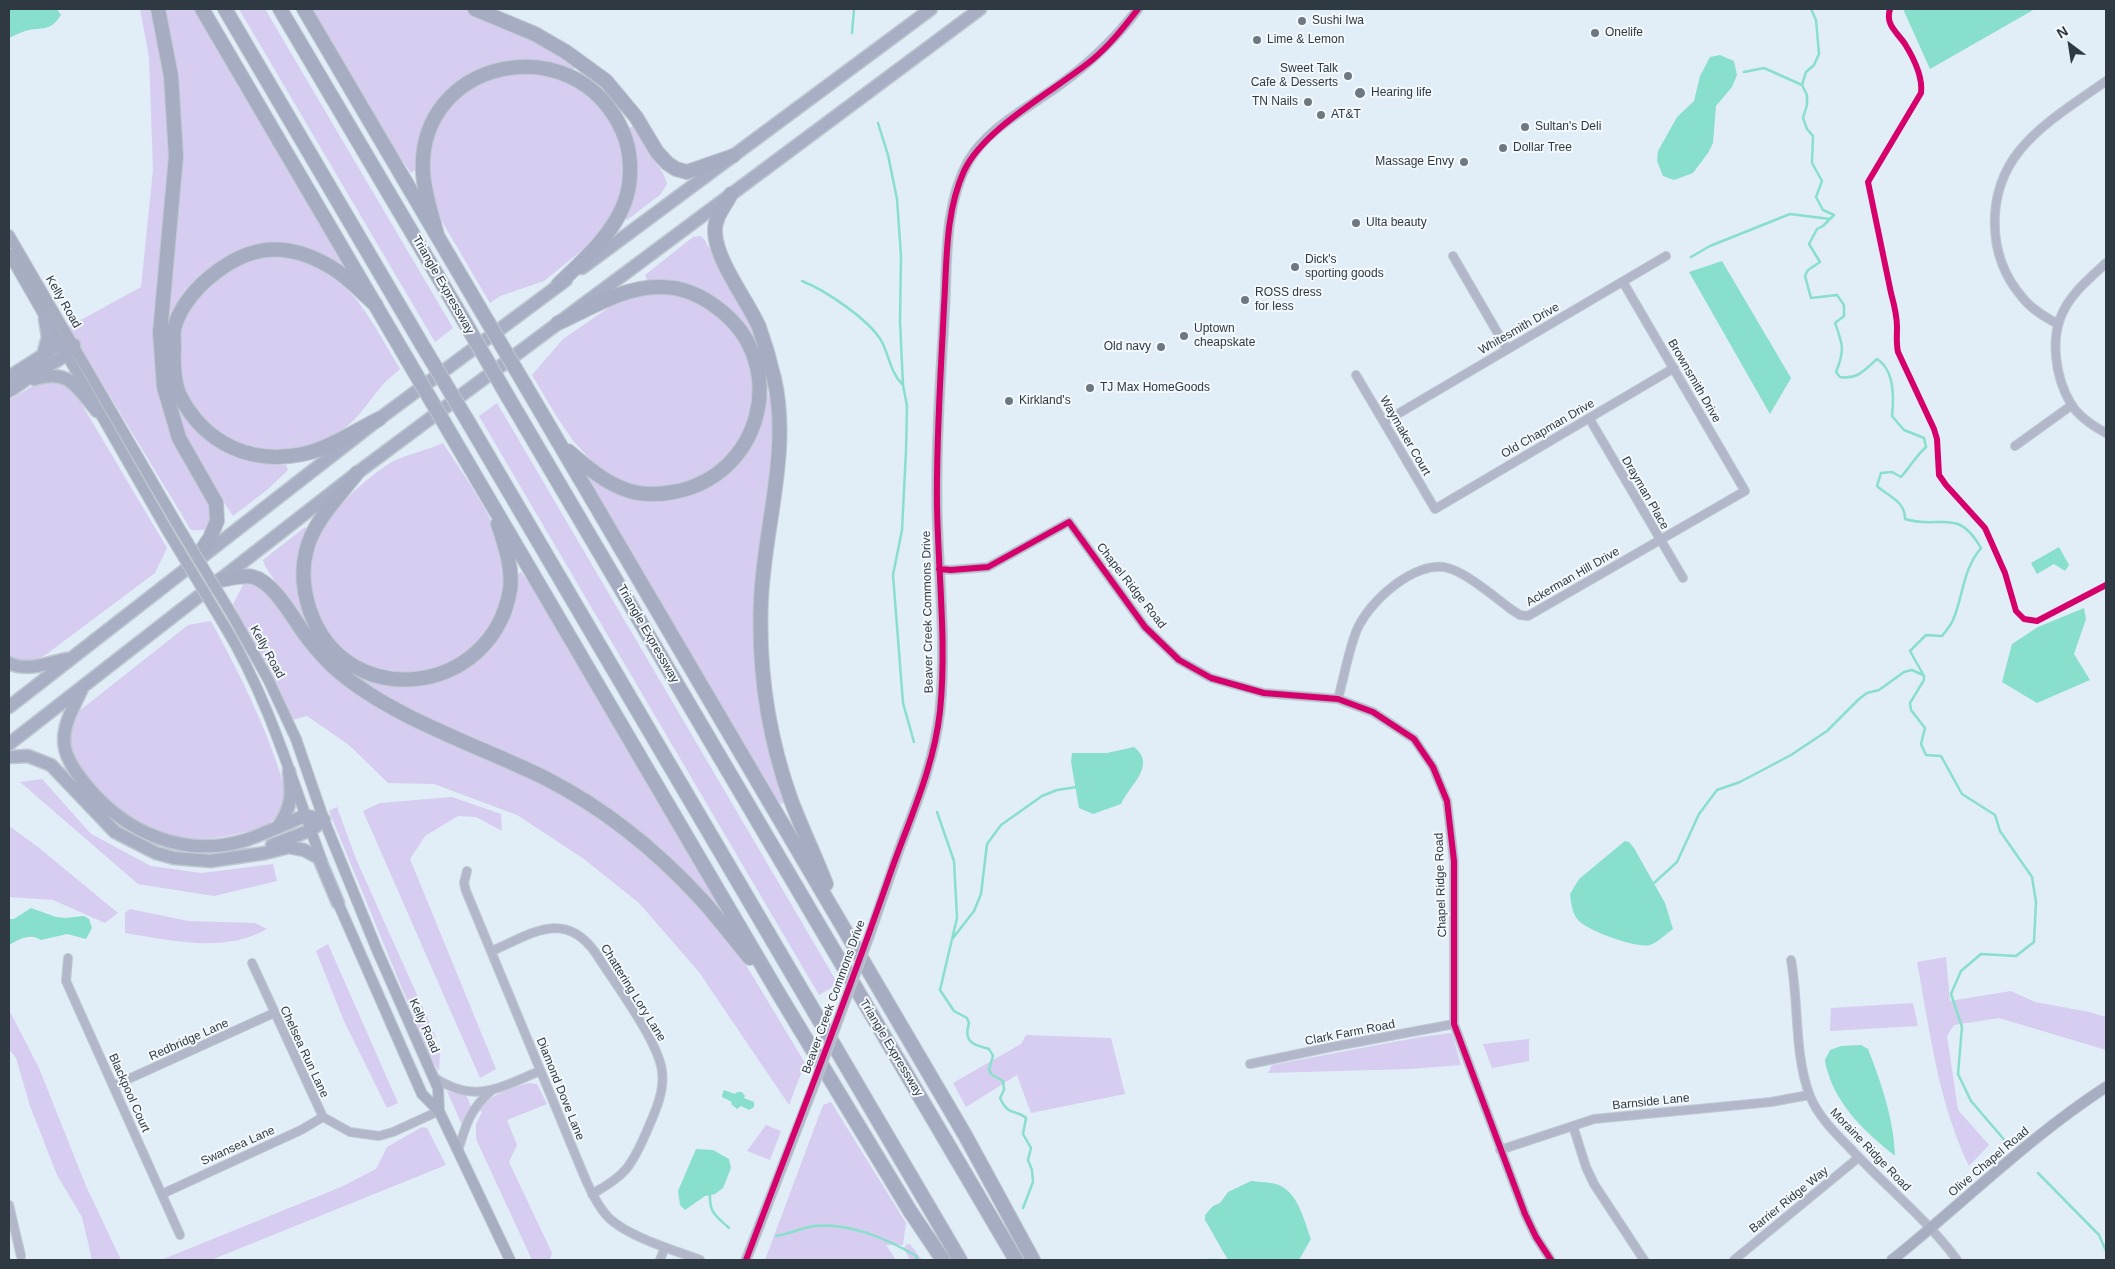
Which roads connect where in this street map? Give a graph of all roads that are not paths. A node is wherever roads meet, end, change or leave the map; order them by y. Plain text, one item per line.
1 (158, 9) edge
2 (202, 9) edge
3 (225, 9) edge
4 (280, 9) edge
5 (304, 9) edge
6 (475, 9) edge
7 (931, 9) edge
8 (980, 9) edge
9 (1138, 9) edge
10 (2106, 81) edge
11 (733, 156) junction
12 (731, 194) junction
13 (9, 235) edge
14 (437, 235) junction
15 (9, 254) edge
16 (1453, 256) dead end
17 (1666, 256) dead end
18 (2106, 263) edge
19 (1622, 282) junction
20 (558, 285) junction
21 (376, 305) junction
22 (45, 319) junction
23 (558, 322) junction
24 (2058, 324) junction
25 (67, 348) junction
26 (1507, 349) junction
27 (43, 356) junction
28 (1674, 368) junction
29 (1356, 375) dead end
30 (9, 377) edge
31 (27, 381) junction
32 (9, 391) edge
33 (2072, 405) junction
34 (97, 411) junction
35 (1588, 418) junction
36 (379, 419) junction
37 (1384, 422) junction
38 (2106, 433) edge
39 (559, 444) junction
40 (2015, 446) dead end
41 (357, 473) junction
42 (1745, 491) joint
43 (492, 504) junction
44 (1435, 509) joint
45 (1660, 540) junction
46 (194, 562) junction
47 (939, 569) junction
48 (1683, 578) dead end
49 (220, 580) junction
50 (71, 658) junction
51 (9, 663) edge
52 (84, 686) junction
53 (1338, 698) junction
54 (9, 707) edge
55 (9, 744) edge
56 (9, 756) edge
57 (289, 771) junction
58 (305, 816) junction
59 (324, 820) junction
60 (278, 827) junction
61 (311, 830) junction
62 (252, 854) junction
63 (467, 871) dead end
64 (338, 903) junction
65 (841, 922) junction
66 (492, 951) junction
67 (68, 958) dead end
68 (1791, 960) dead end
69 (252, 963) dead end
70 (780, 996) junction
71 (274, 1013) junction
72 (1454, 1024) junction
73 (1250, 1064) dead end
74 (540, 1071) junction
75 (432, 1075) junction
76 (113, 1086) junction
77 (2106, 1087) edge
78 (492, 1090) junction
79 (1809, 1094) junction
80 (439, 1110) junction
81 (323, 1117) junction
82 (1573, 1126) junction
83 (1500, 1150) junction
84 (458, 1151) junction
85 (1858, 1158) junction
86 (162, 1194) junction
87 (592, 1194) junction
88 (9, 1205) edge
89 (1929, 1228) junction
90 (180, 1235) dead end
91 (665, 1247) junction
92 (21, 1256) dead end
93 (510, 1260) edge
94 (660, 1260) edge
95 (700, 1260) edge
96 (746, 1260) edge
97 (943, 1260) edge
98 (960, 1260) edge
99 (1016, 1260) edge
100 (1033, 1260) edge
101 (1551, 1260) edge
102 (1644, 1260) edge
103 (1734, 1260) edge
104 (1892, 1260) edge
105 (1957, 1260) edge

1 - 46 highway
2 - 21 highway
3 - 98 highway, bridge
4 - 99 highway, Triangle Expressway, bridge
5 - 14 highway
6 - 11 highway
7 - 11 highway
8 - 12 highway
9 - 47 street, Beaver Creek Commons Drive
10 - 24 street
11 - 20 highway
12 - 23 highway
12 - 65 highway
13 - 25 main road, Kelly Road
14 - 20 highway
14 - 39 highway, bridge
15 - 22 main road, Kelly Road
16 - 26 street
17 - 19 street, Whitesmith Drive
18 - 24 street
19 - 26 street, Whitesmith Drive
19 - 28 street, Brownsmith Drive
20 - 36 highway
21 - 36 highway
21 - 43 highway, bridge
22 - 25 main road, Kelly Road
22 - 27 highway
23 - 39 highway
23 - 41 highway
24 - 33 street
25 - 27 highway
25 - 31 highway
25 - 34 main road, Kelly Road
25 - 59 main road, Kelly Road, bridge
26 - 37 street, Whitesmith Drive
27 - 30 highway
28 - 35 street, Old Chapman Drive
28 - 42 street, Brownsmith Drive
29 - 37 street, Waymaker Court
31 - 32 highway
31 - 34 highway
33 - 38 street
33 - 40 street
34 - 57 main road, Kelly Road, bridge
35 - 44 street, Old Chapman Drive
35 - 45 street, Drayman Place
36 - 46 highway
37 - 44 street, Waymaker Court
39 - 65 highway
41 - 43 highway
41 - 49 highway
42 - 45 street, Ackerman Hill Drive
43 - 70 highway
45 - 48 street, Drayman Place
45 - 53 street, Ackerman Hill Drive
46 - 50 highway
47 - 53 street, Chapel Ridge Road
47 - 96 street, Beaver Creek Commons Drive, bridge
49 - 52 highway
49 - 70 highway
50 - 51 highway
50 - 54 highway
52 - 55 highway
52 - 60 highway
53 - 72 street, Chapel Ridge Road
56 - 62 highway
57 - 58 main road, Kelly Road
57 - 60 highway
58 - 59 highway
58 - 60 highway
58 - 61 main road, Kelly Road
59 - 61 highway
59 - 75 main road, Kelly Road
61 - 62 highway
61 - 64 main road, Kelly Road
62 - 64 highway
63 - 66 street, Diamond Dove Lane
64 - 80 main road, Kelly Road
65 - 100 highway
66 - 74 street, Diamond Dove Lane
66 - 87 street, Chattering Lory Lane
67 - 76 street, Blackpool Court
68 - 79 street, Moraine Ridge Road
69 - 71 street, Chelsea Run Lane
70 - 97 highway
71 - 76 street, Redbridge Lane
71 - 81 street, Chelsea Run Lane
72 - 73 street, Clark Farm Road
72 - 83 street, Chapel Ridge Road
74 - 78 street
74 - 87 street, Diamond Dove Lane
75 - 78 street
75 - 80 main road, Kelly Road
76 - 86 street, Blackpool Court
77 - 89 main road, Olive Chapel Road
78 - 84 street
79 - 82 street, Barnside Lane
79 - 85 street, Moraine Ridge Road
80 - 81 street, Chelsea Run Lane
80 - 84 main road, Kelly Road
81 - 86 street, Swansea Lane
82 - 83 street, Barnside Lane
82 - 102 street
83 - 101 street, Chapel Ridge Road
84 - 93 main road, Kelly Road
85 - 89 street, Moraine Ridge Road
85 - 103 street, Barrier Ridge Way
86 - 90 street, Blackpool Court
87 - 91 street, Diamond Dove Lane
88 - 92 street
89 - 104 main road, Olive Chapel Road
89 - 105 street, Moraine Ridge Road
91 - 94 street
91 - 95 street, Diamond Dove Lane

